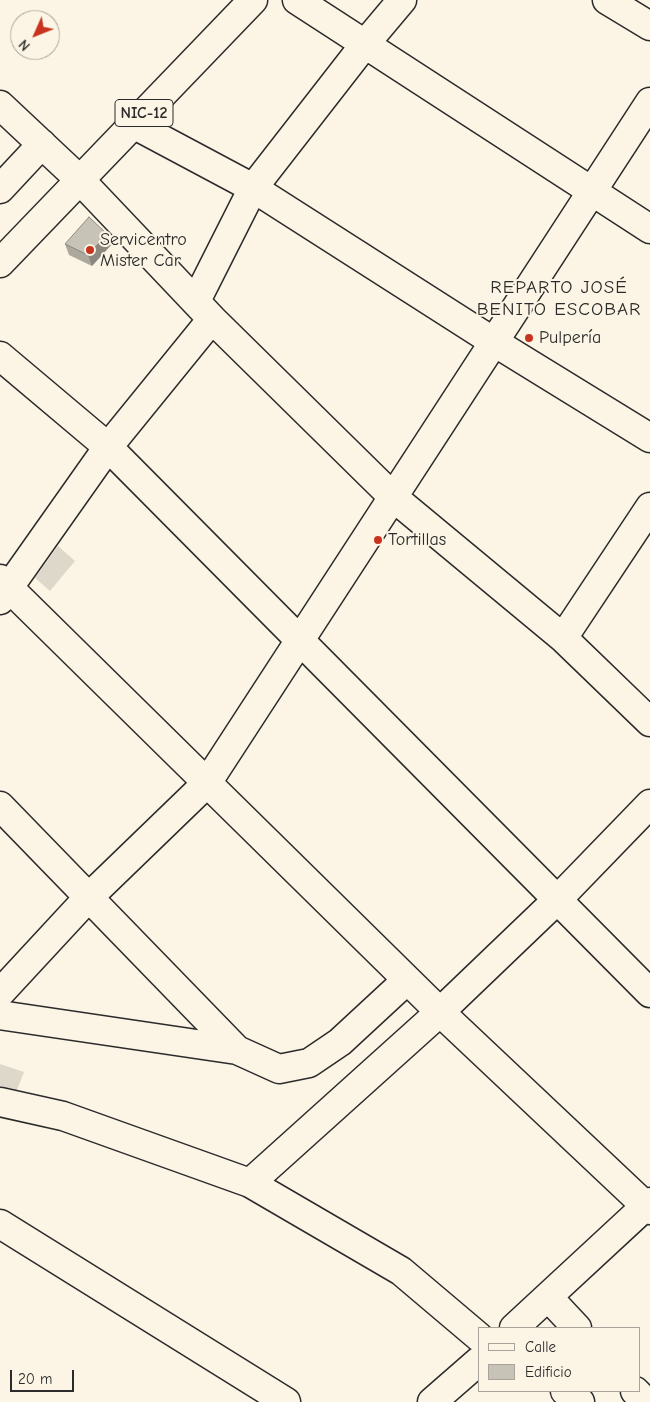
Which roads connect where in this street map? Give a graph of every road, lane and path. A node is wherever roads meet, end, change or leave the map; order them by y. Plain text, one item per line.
1 (253, 0) edge
2 (297, 0) edge
3 (402, 0) edge
4 (607, 0) edge
5 (650, 26) edge
6 (365, 44) junction
7 (650, 102) edge
8 (0, 105) edge
9 (133, 124) junction
10 (42, 144) junction
11 (81, 181) junction
12 (253, 188) junction
13 (0, 189) edge
14 (592, 191) junction
15 (650, 229) edge
16 (0, 263) edge
17 (204, 310) junction
18 (494, 342) junction
19 (0, 356) edge
20 (650, 438) edge
21 (108, 447) junction
22 (393, 497) junction
23 (650, 507) edge
24 (3, 588) edge
25 (563, 638) junction
26 (300, 640) junction
27 (650, 722) edge
28 (207, 783) junction
29 (650, 804) edge
30 (0, 806) edge
31 (88, 898) junction
32 (558, 899) junction
33 (407, 980) junction
34 (650, 992) edge
35 (0, 993) edge
36 (440, 1012) junction
37 (0, 1015) edge
38 (237, 1050) junction
39 (0, 1102) edge
40 (250, 1183) junction
41 (649, 1206) edge
42 (0, 1224) edge
43 (548, 1297) junction
44 (515, 1327) edge
45 (576, 1327) edge
46 (478, 1336) edge
47 (478, 1361) edge
48 (566, 1392) edge
49 (637, 1392) edge
50 (286, 1402) edge
51 (432, 1402) edge
52 (580, 1402) edge
53 (646, 1402) edge

1 - 9 main road, NIC-12
2 - 6 main road
3 - 6 main road
4 - 5 main road
6 - 12 main road
6 - 14 main road
7 - 14 main road
8 - 10 main road
9 - 11 main road, NIC-12
9 - 12 main road
10 - 11 main road
10 - 13 main road
11 - 16 main road, NIC-12
11 - 17 main road
12 - 17 main road
12 - 18 main road
14 - 15 main road
14 - 18 main road
17 - 21 main road
17 - 22 main road
18 - 20 main road
18 - 22 main road
19 - 21 main road
21 - 24 main road
21 - 26 main road
22 - 25 main road
22 - 26 main road
23 - 25 main road
24 - 28 main road
25 - 27 main road
26 - 28 main road
26 - 32 main road
28 - 31 main road
28 - 33 main road
29 - 32 main road
30 - 31 main road
31 - 35 main road
31 - 38 main road
32 - 34 main road
32 - 36 main road
33 - 36 main road
33 - 38 main road
36 - 40 main road
36 - 41 main road
37 - 38 main road
39 - 40 main road
40 - 46 main road
41 - 43 main road
42 - 50 main road
43 - 44 main road
43 - 45 main road
47 - 51 main road
48 - 52 main road
49 - 53 main road

